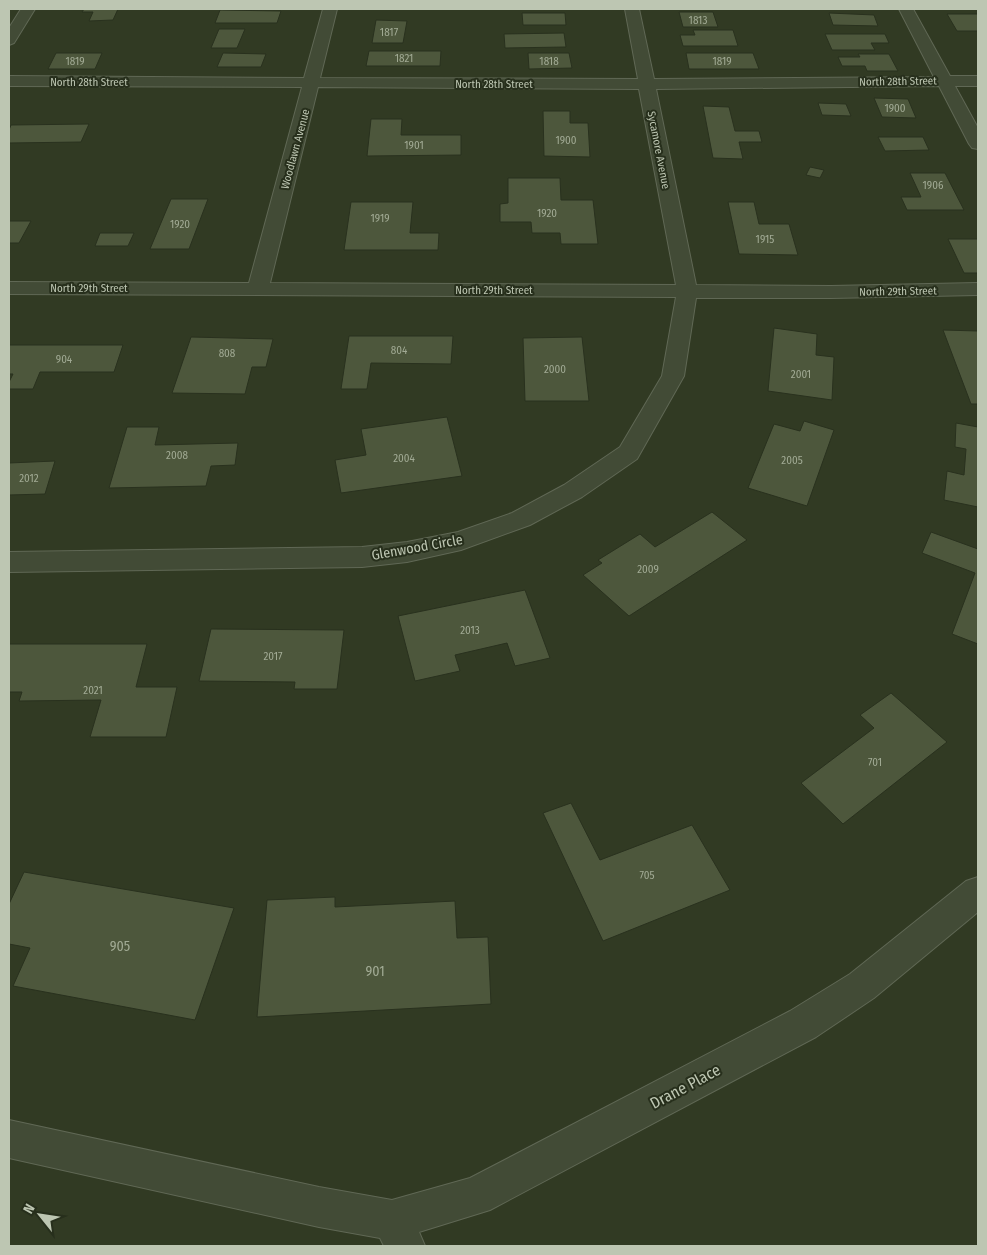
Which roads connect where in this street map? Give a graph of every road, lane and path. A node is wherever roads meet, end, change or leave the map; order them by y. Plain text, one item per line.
1 (28, 9) edge
2 (330, 9) edge
3 (632, 9) edge
4 (906, 9) edge
5 (9, 40) edge
6 (9, 81) edge
7 (943, 81) junction
8 (978, 81) edge
9 (312, 83) junction
10 (646, 84) junction
11 (978, 144) edge
12 (9, 288) edge
13 (258, 289) junction
14 (978, 289) edge
15 (687, 291) junction
16 (9, 562) edge
17 (978, 892) edge
18 (9, 1139) edge
19 (399, 1233) edge

1 - 5 street
2 - 9 street, Woodlawn Avenue
3 - 10 street, Sycamore Avenue
4 - 7 street
6 - 9 street, North 28th Street
7 - 8 street, North 28th Street
7 - 10 street, North 28th Street
7 - 11 street
9 - 10 street, North 28th Street
9 - 13 street, Woodlawn Avenue
10 - 15 street, Sycamore Avenue
12 - 13 street, North 29th Street
13 - 15 street, North 29th Street
14 - 15 street, North 29th Street
15 - 16 street, Glenwood Circle
17 - 19 street, Drane Place
18 - 19 street

